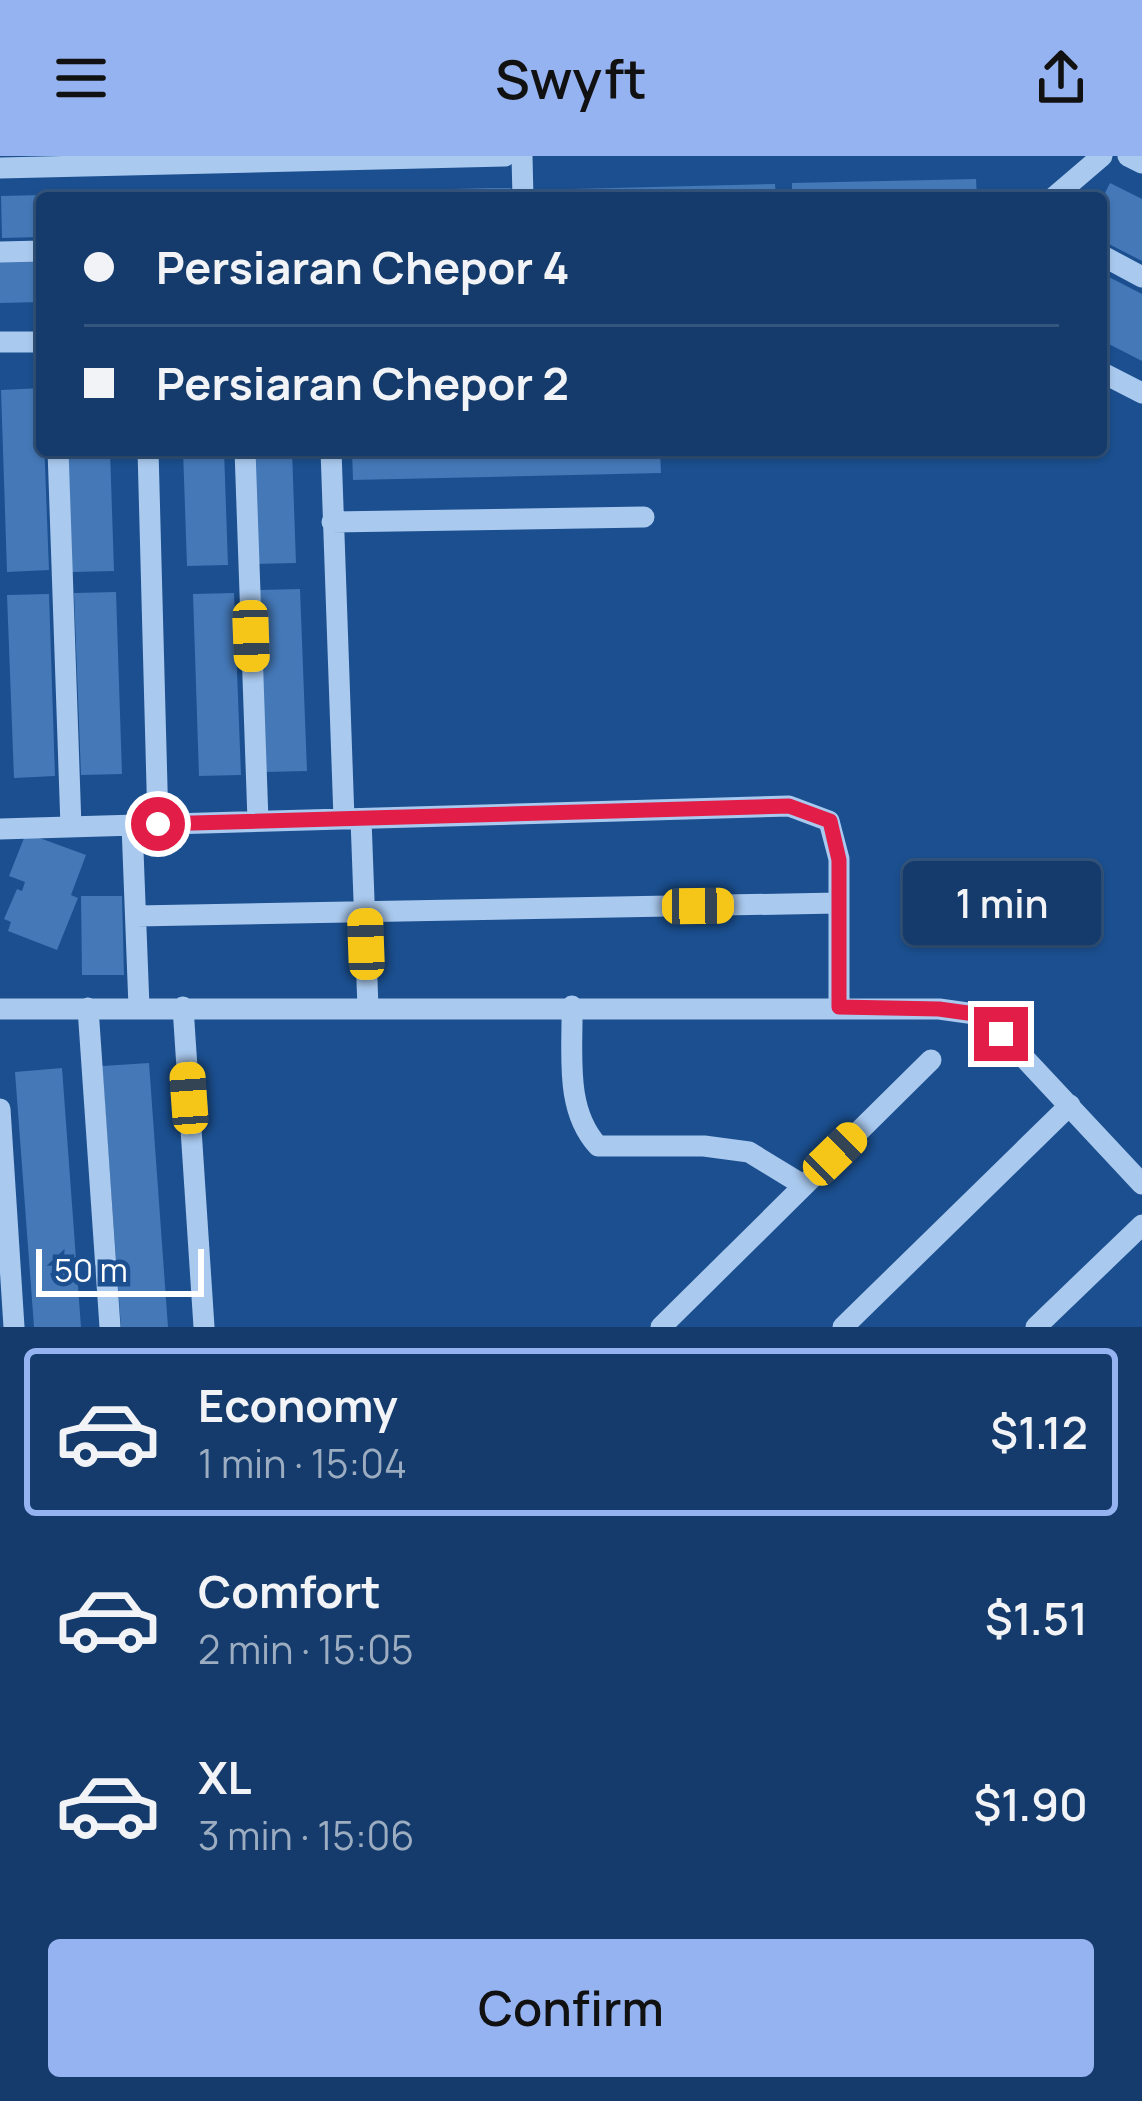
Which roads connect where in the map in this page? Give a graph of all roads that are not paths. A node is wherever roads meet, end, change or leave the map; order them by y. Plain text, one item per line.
1 (505, 156) edge
2 (522, 156) edge
3 (1102, 156) edge
4 (1128, 156) edge
5 (331, 158) edge
6 (141, 160) edge
7 (1142, 163) edge
8 (0, 168) edge
9 (523, 192) edge
10 (1060, 192) edge
11 (36, 251) edge
12 (0, 252) edge
13 (1107, 258) edge
14 (1142, 277) edge
15 (0, 342) edge
16 (36, 342) edge
17 (1107, 375) edge
18 (1142, 393) edge
19 (58, 456) edge
20 (148, 456) edge
21 (245, 456) edge
22 (331, 456) edge
23 (644, 517) dead end
24 (332, 523) junction
25 (352, 818) junction
26 (258, 821) junction
27 (158, 824) junction
28 (132, 825) junction
29 (70, 827) junction
30 (0, 830) edge
31 (838, 903) junction
32 (365, 912) junction
33 (136, 916) junction
34 (572, 1006) junction
35 (140, 1007) junction
36 (183, 1007) junction
37 (839, 1007) junction
38 (88, 1008) junction
39 (368, 1008) junction
40 (0, 1009) edge
41 (931, 1060) dead end
42 (1070, 1105) junction
43 (0, 1109) edge
44 (1142, 1184) edge
45 (803, 1185) junction
46 (3, 1193) edge
47 (1142, 1225) edge
48 (14, 1327) edge
49 (110, 1327) edge
50 (204, 1327) edge
51 (661, 1327) edge
52 (843, 1327) edge
53 (1036, 1327) edge

1 - 5 street
2 - 9 street
3 - 10 street
4 - 7 street
5 - 6 street
6 - 8 street
11 - 12 street
13 - 14 street
15 - 16 street
17 - 18 street
19 - 29 street
20 - 27 street
21 - 26 street
22 - 24 street
23 - 24 street
24 - 25 street
25 - 26 street
25 - 31 street
25 - 32 street
26 - 27 street
27 - 28 street
28 - 29 street
28 - 33 street
29 - 30 street
31 - 32 street
31 - 37 street
32 - 33 street
32 - 39 street
33 - 35 street
34 - 37 street
34 - 39 street
34 - 45 street
35 - 36 street
35 - 38 street
36 - 39 street
36 - 50 street
37 - 42 street
38 - 40 street
38 - 49 street
41 - 45 street
42 - 44 street
42 - 52 street
43 - 46 street
45 - 51 street
46 - 48 street
47 - 53 street

